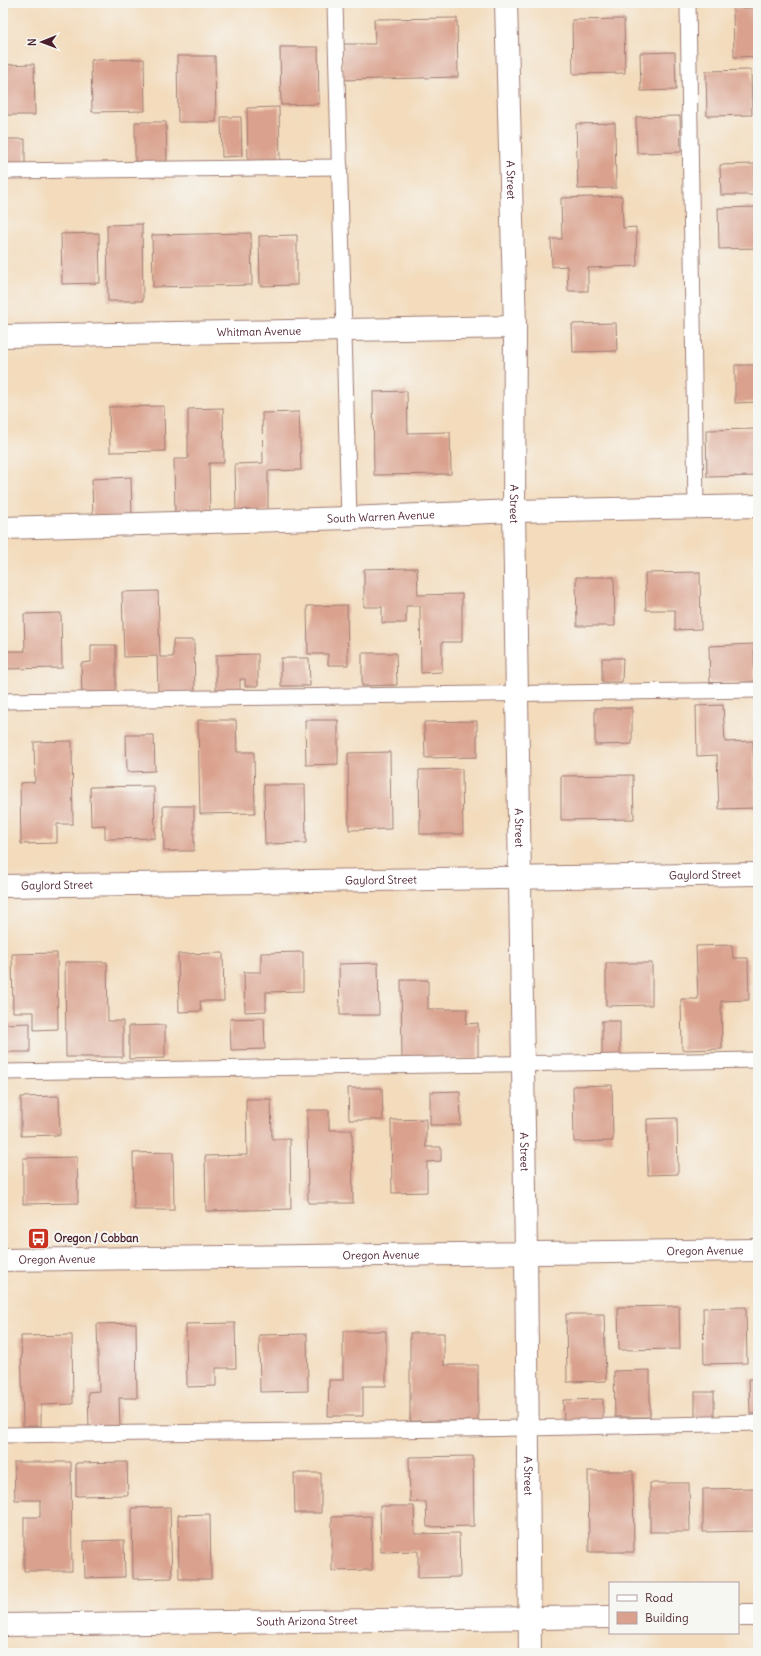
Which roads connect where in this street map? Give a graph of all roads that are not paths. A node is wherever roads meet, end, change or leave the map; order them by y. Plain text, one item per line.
1 (335, 3) edge
2 (506, 3) edge
3 (688, 3) edge
4 (340, 167) junction
5 (3, 171) edge
6 (515, 328) junction
7 (343, 330) junction
8 (3, 336) edge
9 (758, 506) edge
10 (696, 507) junction
11 (514, 511) junction
12 (348, 518) junction
13 (3, 528) edge
14 (758, 690) edge
15 (518, 694) junction
16 (3, 701) edge
17 (758, 874) edge
18 (520, 878) junction
19 (3, 886) edge
20 (758, 1060) edge
21 (523, 1064) junction
22 (3, 1072) edge
23 (758, 1250) edge
24 (526, 1252) junction
25 (3, 1260) edge
26 (758, 1423) edge
27 (527, 1428) junction
28 (3, 1435) edge
29 (739, 1615) edge
30 (758, 1615) edge
31 (609, 1617) edge
32 (530, 1618) junction
33 (3, 1625) edge
34 (530, 1653) edge

1 - 4 lane
2 - 6 street, A Street
3 - 10 lane
4 - 5 lane
4 - 7 lane
6 - 7 street, Whitman Avenue
6 - 11 street, A Street
7 - 8 street, Whitman Avenue
7 - 12 lane
9 - 10 street, South Warren Avenue
10 - 11 street, South Warren Avenue
11 - 12 street, South Warren Avenue
11 - 15 street, A Street
12 - 13 street, South Warren Avenue
14 - 15 lane
15 - 16 lane
15 - 18 street, A Street
17 - 18 street, Gaylord Street
18 - 19 street, Gaylord Street
18 - 21 street, A Street
20 - 21 lane
21 - 22 lane
21 - 24 street, A Street
23 - 24 street, Oregon Avenue
24 - 25 street, Oregon Avenue
24 - 27 street, A Street
26 - 27 lane
27 - 28 lane
27 - 32 street, A Street
29 - 30 street
31 - 32 street, South Arizona Street
32 - 33 street, South Arizona Street
32 - 34 street, A Street

